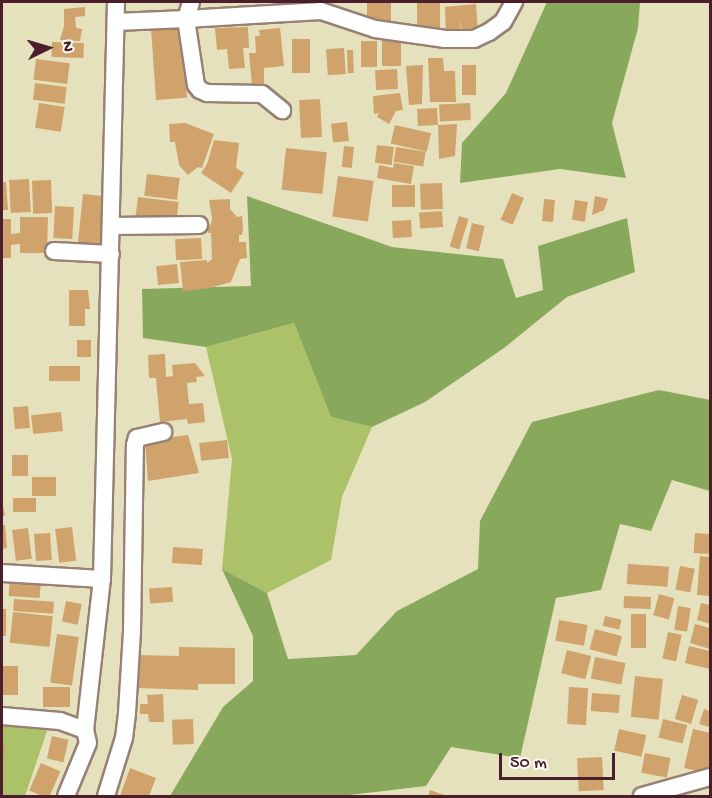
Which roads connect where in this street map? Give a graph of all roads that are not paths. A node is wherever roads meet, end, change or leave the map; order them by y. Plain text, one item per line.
1 (117, 2) edge
2 (191, 2) edge
3 (514, 2) edge
4 (186, 19) junction
5 (116, 22) junction
6 (282, 110) dead end
7 (199, 225) dead end
8 (112, 226) junction
9 (54, 251) dead end
10 (111, 254) junction
11 (163, 432) dead end
12 (2, 573) edge
13 (102, 579) junction
14 (2, 716) edge
15 (85, 730) junction
16 (711, 777) edge
17 (679, 790) edge
18 (66, 796) edge
19 (106, 796) edge
20 (642, 796) edge

1 - 5 street
2 - 4 street
3 - 4 street
4 - 5 street
4 - 6 street
5 - 8 street
7 - 8 street
8 - 10 street
9 - 10 street
10 - 13 street
11 - 19 street
12 - 13 street
13 - 15 street
14 - 15 street
15 - 18 street
16 - 17 street
17 - 20 street

